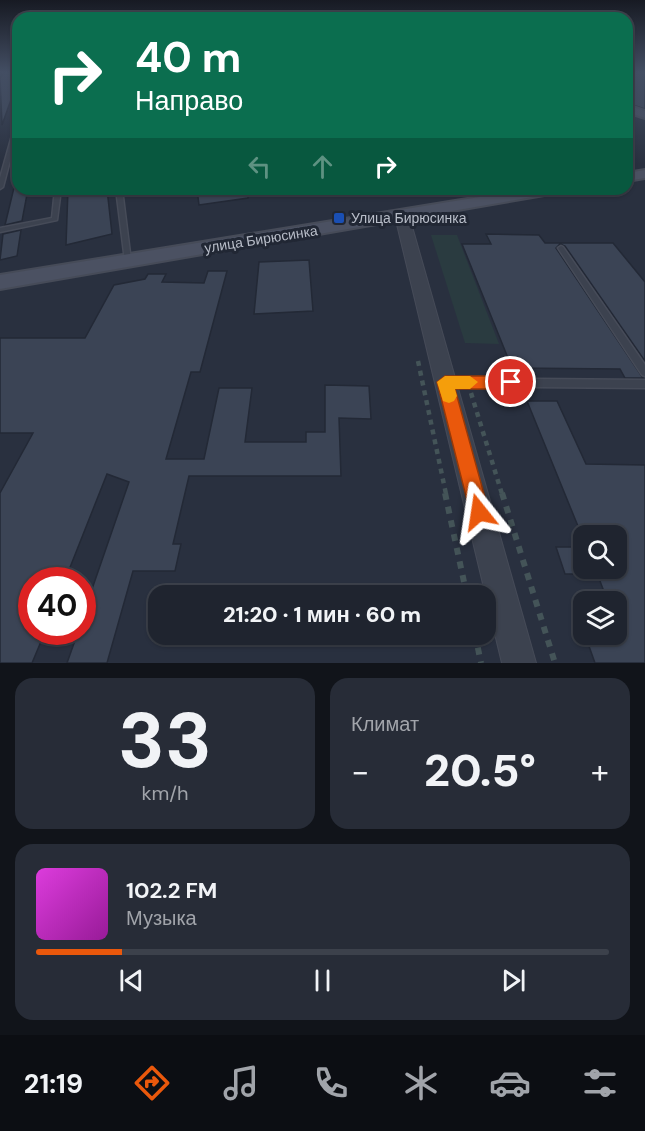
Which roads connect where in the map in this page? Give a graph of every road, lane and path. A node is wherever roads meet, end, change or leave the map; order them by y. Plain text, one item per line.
1 (12, 150) edge
2 (0, 187) edge
3 (57, 195) edge
4 (121, 195) edge
5 (522, 195) edge
6 (402, 216) junction
7 (0, 230) edge
8 (561, 248) dead end
9 (128, 261) junction
10 (0, 282) edge
11 (416, 352) dead end
12 (645, 372) edge
13 (456, 382) junction
14 (645, 384) edge
15 (465, 585) edge
16 (477, 645) edge
17 (481, 663) edge
18 (519, 663) edge
19 (555, 663) edge

1 - 2 lane
3 - 7 lane
4 - 9 lane
5 - 6 main road, улица Бирюсинка
6 - 9 main road, улица Бирюсинка
6 - 13 street
8 - 12 lane
9 - 10 main road, улица Бирюсинка
11 - 15 path
13 - 14 lane
13 - 18 street
13 - 19 path
16 - 17 path

